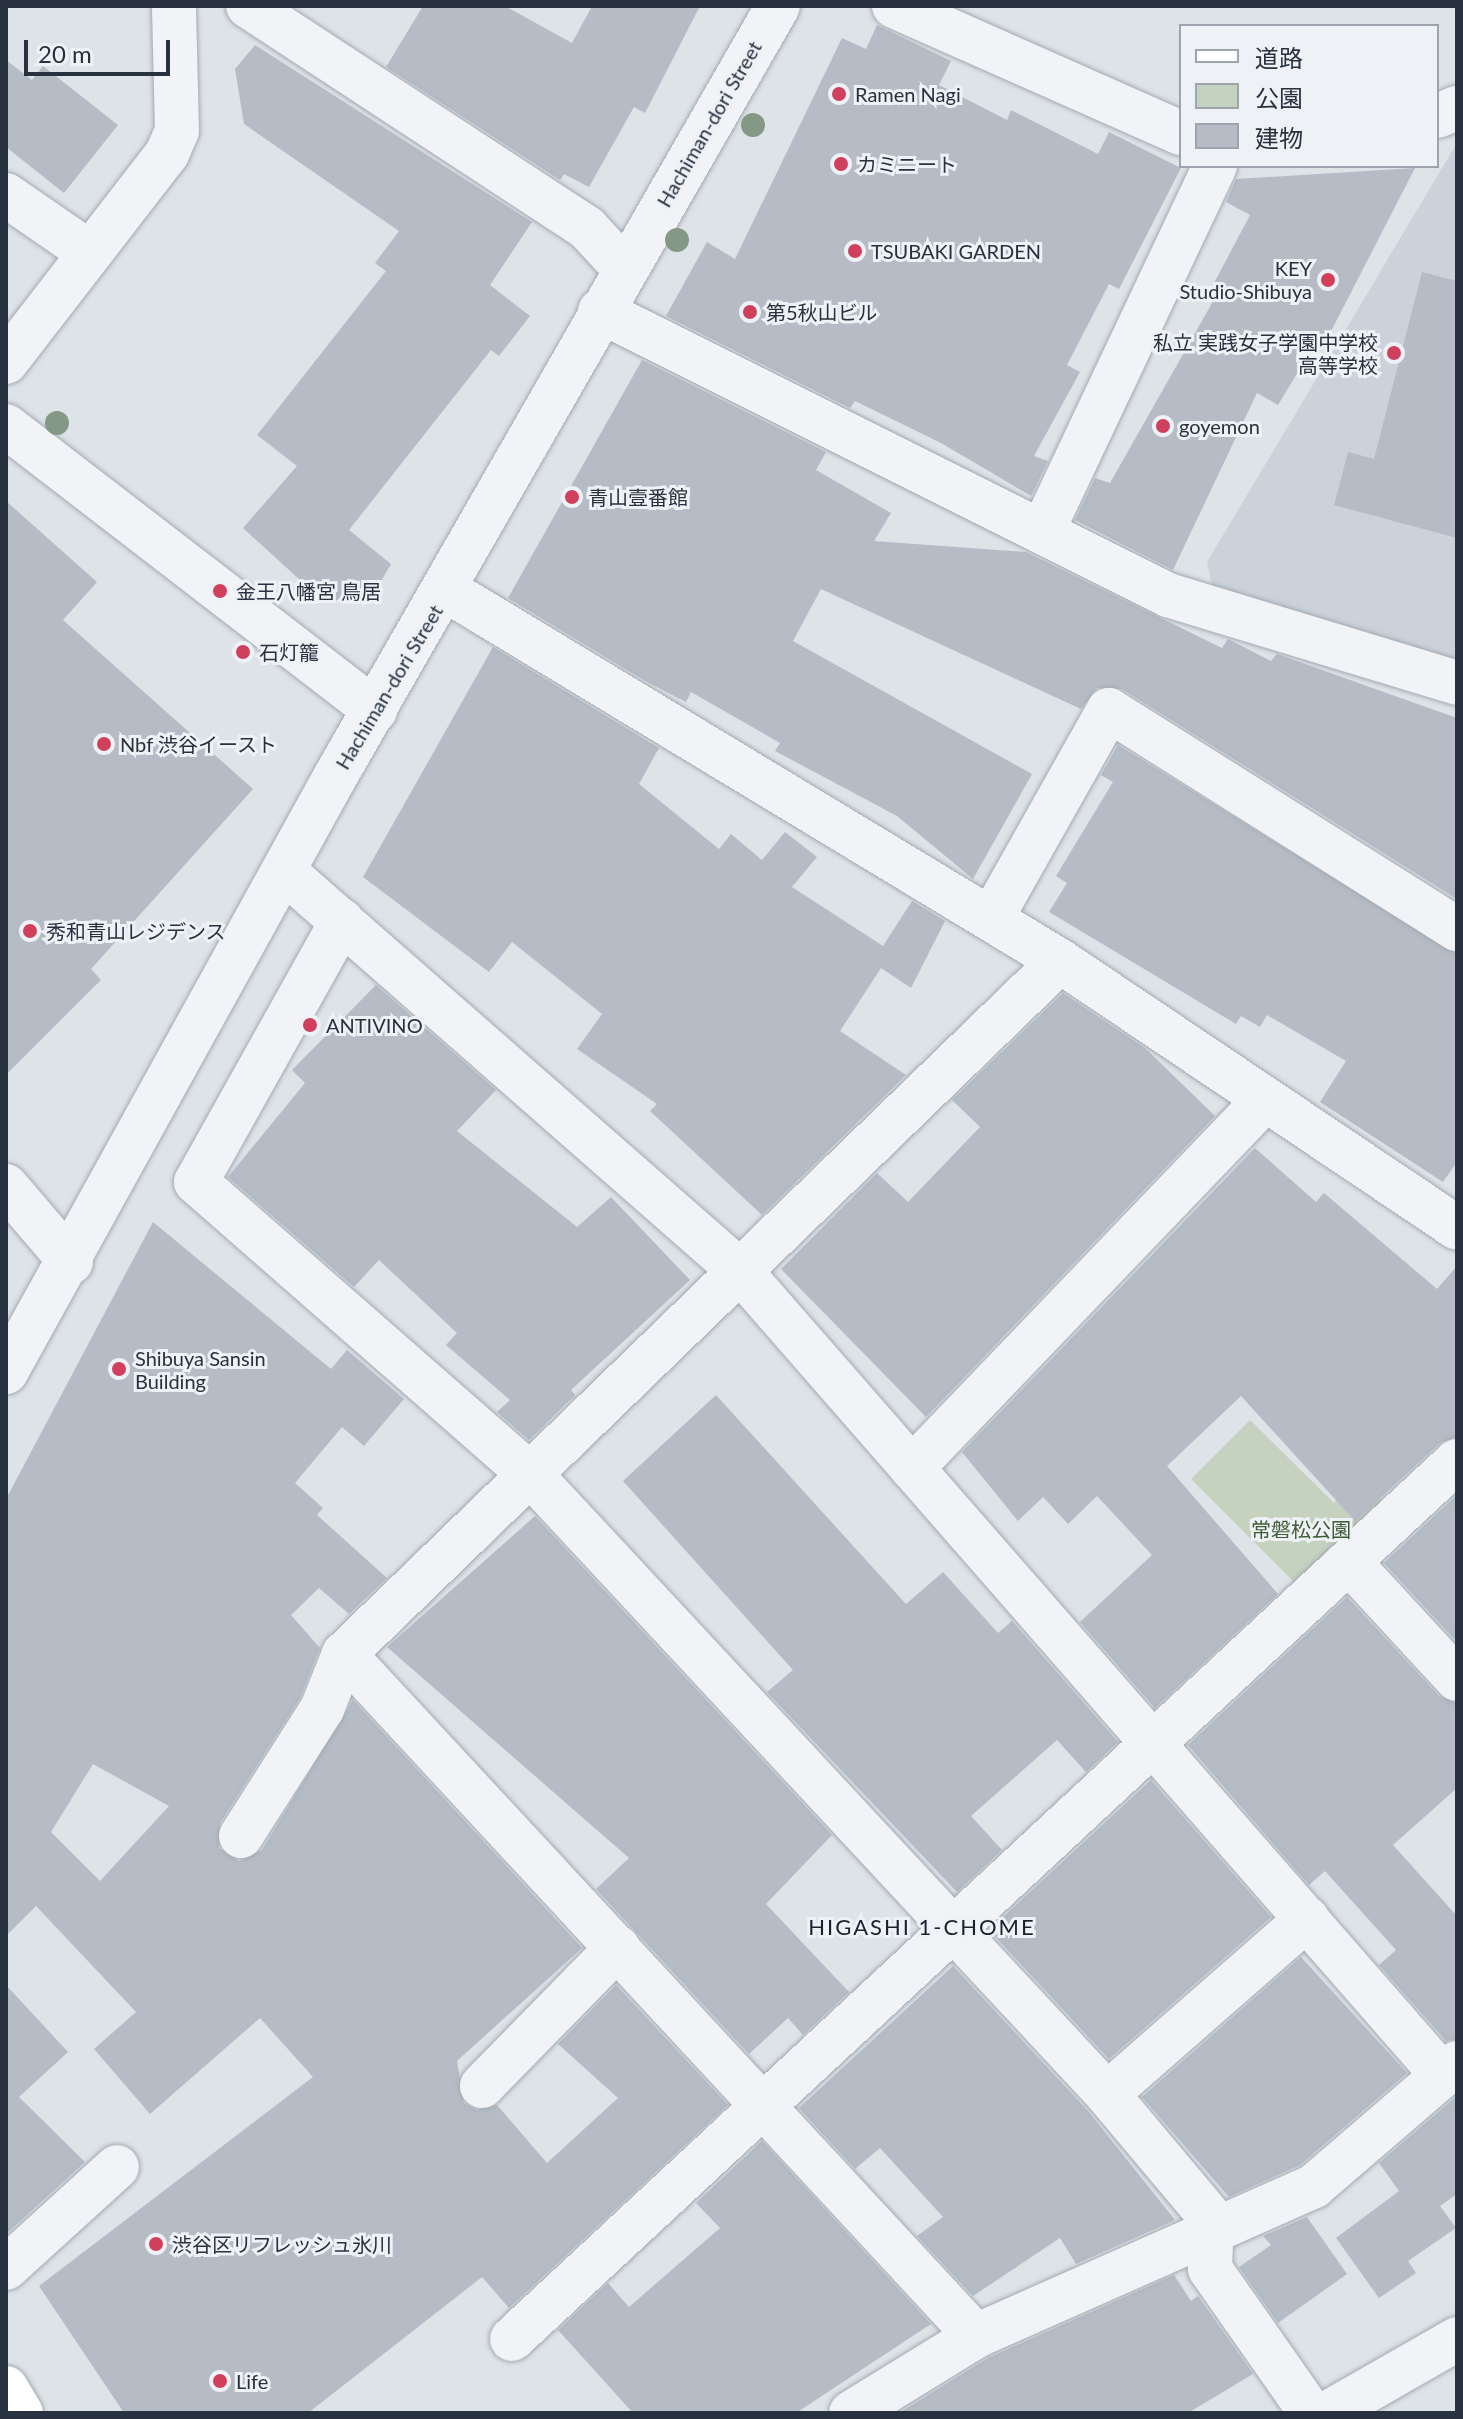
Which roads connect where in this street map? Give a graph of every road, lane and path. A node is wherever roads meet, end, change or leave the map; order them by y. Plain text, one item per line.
1 (174, 6) edge
2 (248, 6) edge
3 (778, 6) edge
4 (894, 6) edge
5 (1179, 132) edge
6 (1214, 168) edge
7 (6, 195) edge
8 (90, 253) junction
9 (625, 269) junction
10 (600, 311) junction
11 (6, 362) edge
12 (6, 426) edge
13 (1042, 532) junction
14 (446, 590) junction
15 (1457, 683) edge
16 (375, 710) junction
17 (286, 873) junction
18 (991, 919) junction
19 (342, 921) junction
20 (1457, 929) edge
21 (1060, 961) junction
22 (1263, 1102) junction
23 (6, 1186) edge
24 (1456, 1225) edge
25 (71, 1262) junction
26 (741, 1272) junction
27 (6, 1372) edge
28 (1457, 1461) edge
29 (912, 1468) junction
30 (531, 1475) junction
31 (1349, 1562) junction
32 (344, 1654) junction
33 (1457, 1679) edge
34 (1152, 1741) junction
35 (241, 1836) dead end
36 (1307, 1919) junction
37 (953, 1927) junction
38 (618, 1947) junction
39 (1450, 2069) edge
40 (482, 2086) dead end
41 (1107, 2094) junction
42 (764, 2104) junction
43 (117, 2167) dead end
44 (1212, 2236) junction
45 (6, 2268) edge
46 (976, 2336) junction
47 (512, 2339) dead end
48 (1457, 2339) edge
49 (6, 2388) edge
50 (21, 2413) edge
51 (851, 2413) edge
52 (1311, 2413) edge
53 (1328, 2413) edge

1 - 8 street
2 - 9 street
3 - 9 street, Hachiman-dori Street
4 - 5 street
6 - 13 street
7 - 8 street
8 - 11 street
9 - 10 street, Hachiman-dori Street
10 - 13 street
10 - 14 street, Hachiman-dori Street
12 - 16 street
13 - 15 street
14 - 16 street, Hachiman-dori Street
14 - 18 street
16 - 17 street, Hachiman-dori Street
17 - 19 street
17 - 25 street, Hachiman-dori Street
18 - 20 street
18 - 21 street
19 - 26 street
19 - 30 street
21 - 22 street
21 - 26 street
22 - 24 street
22 - 29 street
23 - 25 street
25 - 27 street, Hachiman-dori Street
26 - 29 street
26 - 30 street
28 - 31 street
29 - 34 street
30 - 32 street
30 - 37 street
31 - 33 street
31 - 34 street
32 - 35 street
32 - 38 street
34 - 36 street
34 - 37 street
36 - 39 street
36 - 41 street
37 - 41 street
37 - 42 street
38 - 40 street
38 - 42 street
39 - 44 street
41 - 44 street
42 - 46 street
42 - 47 street
43 - 45 street
44 - 46 street
44 - 52 street
46 - 51 street
48 - 53 street
49 - 50 main road

